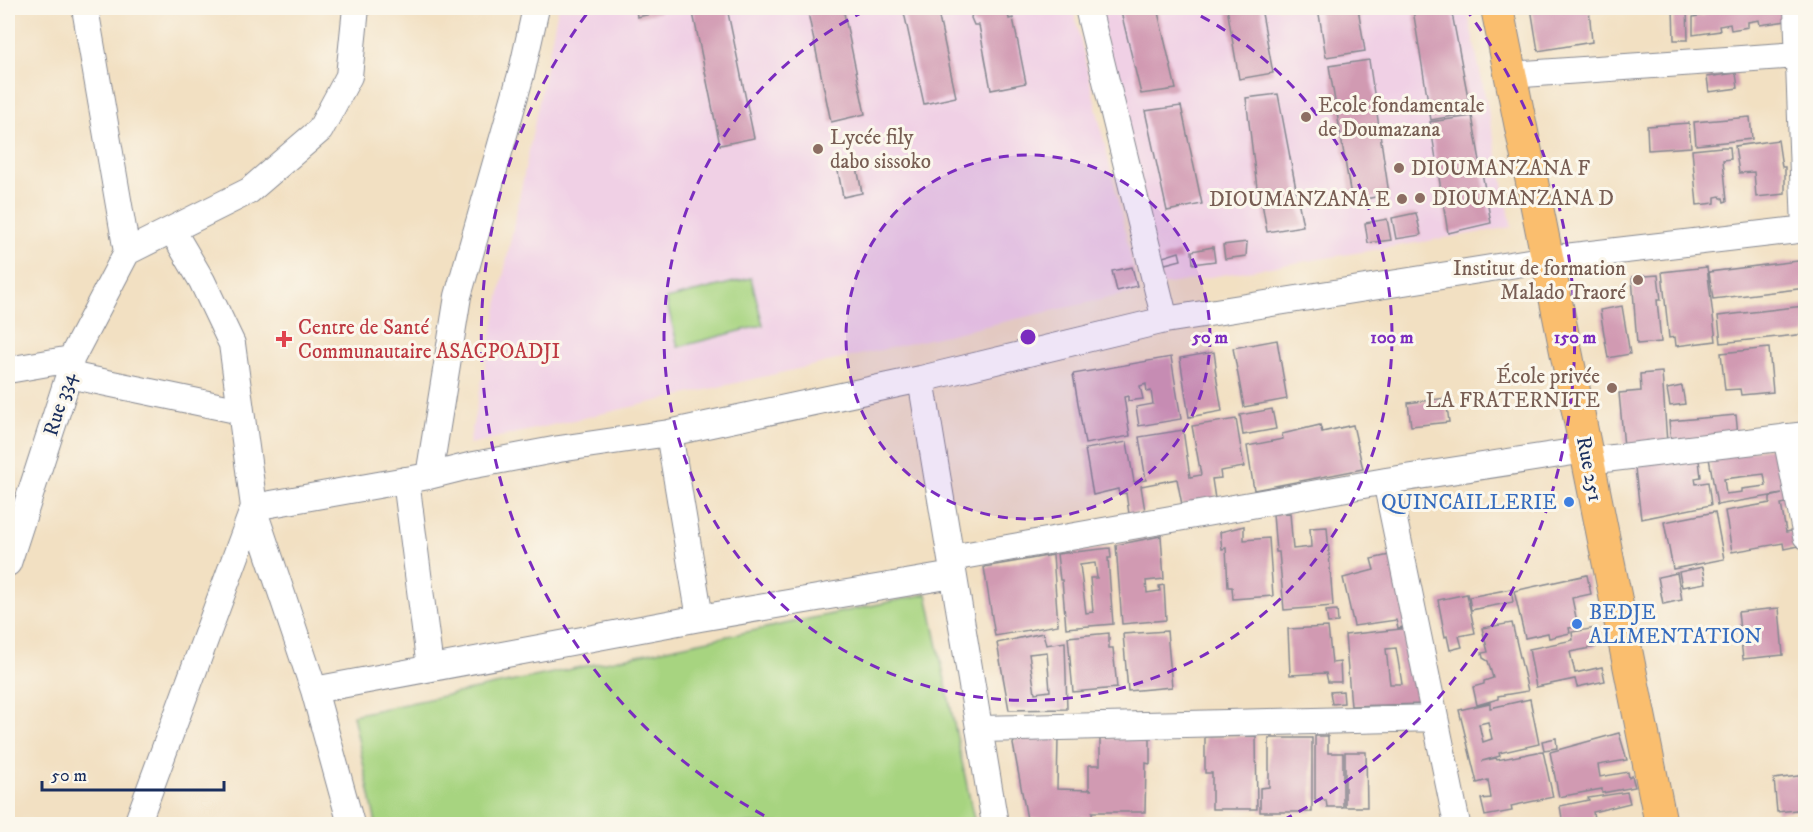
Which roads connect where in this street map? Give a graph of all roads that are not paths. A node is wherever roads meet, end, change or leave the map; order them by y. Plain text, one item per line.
1 (85, 8) edge
2 (356, 8) edge
3 (536, 8) edge
4 (1088, 8) edge
5 (1497, 8) edge
6 (1797, 8) edge
7 (1798, 55) junction
8 (1510, 75) junction
9 (1805, 229) edge
10 (172, 230) junction
11 (127, 252) junction
12 (1548, 259) junction
13 (1165, 320) junction
14 (70, 367) junction
15 (8, 370) edge
16 (921, 379) junction
17 (241, 411) junction
18 (669, 433) junction
19 (1796, 436) edge
20 (1587, 456) junction
21 (418, 478) junction
22 (1386, 481) junction
23 (254, 507) junction
24 (1806, 536) edge
25 (8, 563) edge
26 (952, 566) junction
27 (700, 618) junction
28 (430, 668) junction
29 (314, 690) junction
30 (1436, 718) junction
31 (979, 729) junction
32 (137, 825) edge
33 (351, 825) edge
34 (995, 825) edge
35 (1457, 825) edge
36 (1661, 825) edge

1 - 11 street
2 - 10 street
3 - 21 street
4 - 13 street
5 - 8 main road, Rue 251
6 - 7 street
7 - 8 street
7 - 9 street
8 - 12 main road, Rue 251
9 - 12 street
10 - 11 street
10 - 17 street
11 - 14 street, Rue 334
12 - 13 street
12 - 20 main road, Rue 251
13 - 16 street
14 - 15 street
14 - 17 street
14 - 25 street, Rue 334
16 - 18 street
16 - 26 street
17 - 23 street
18 - 21 street
18 - 27 street
19 - 20 street
19 - 24 street
20 - 22 street
20 - 36 main road, Rue 251
21 - 23 street
21 - 28 street
22 - 26 street
22 - 30 street
23 - 29 street
23 - 32 street
26 - 27 street
26 - 31 street
27 - 28 street
28 - 29 street
29 - 33 street
30 - 31 street
30 - 35 street
31 - 34 street

